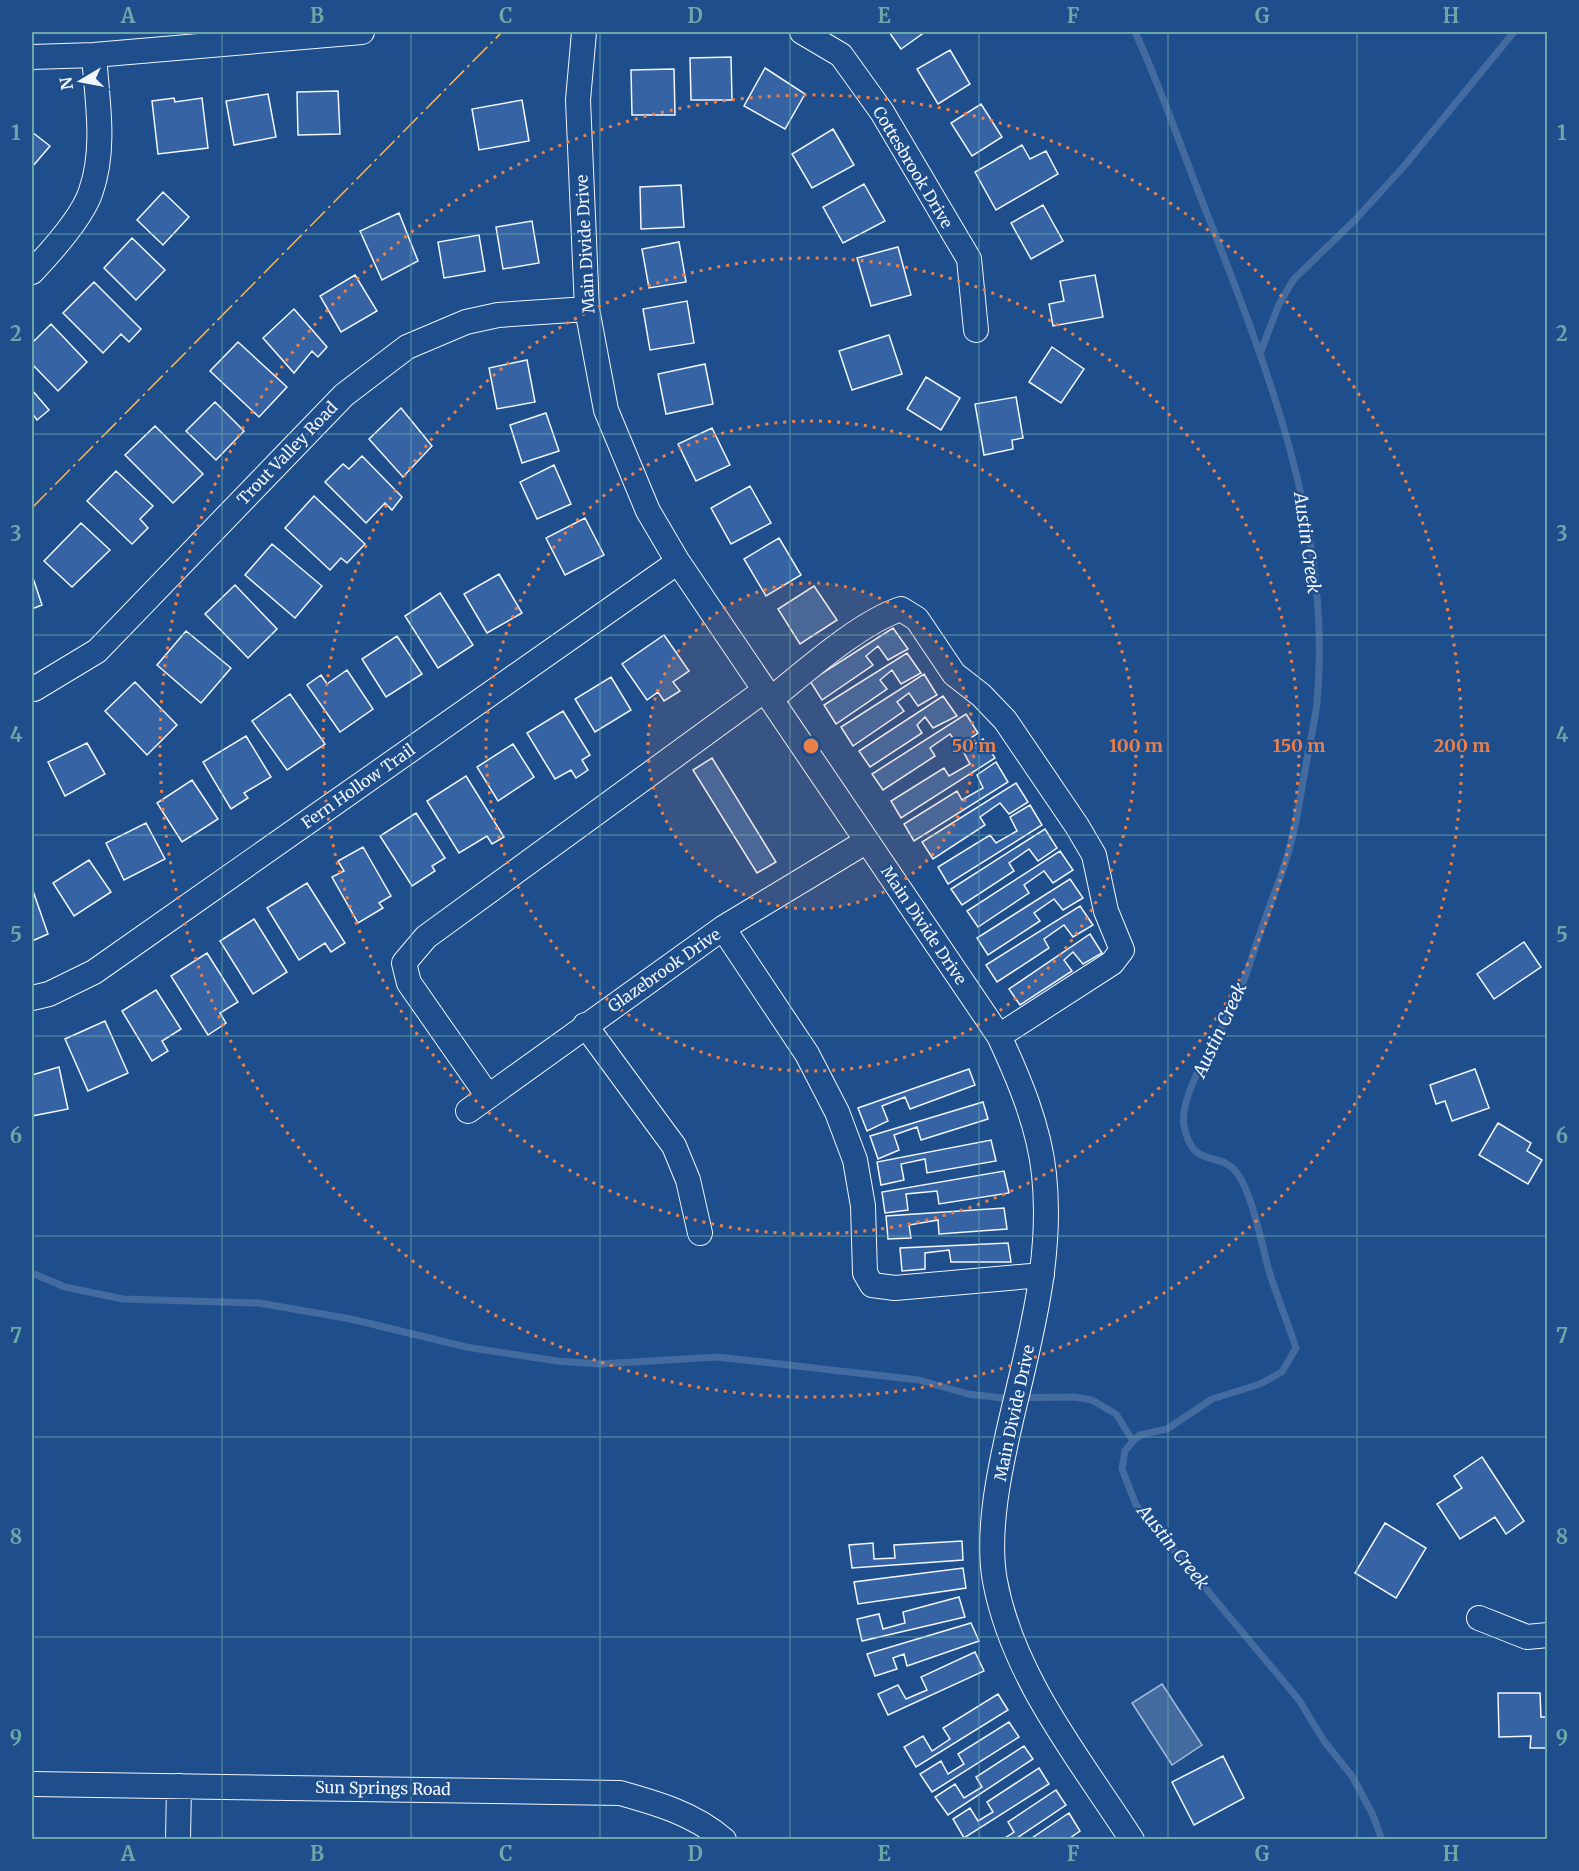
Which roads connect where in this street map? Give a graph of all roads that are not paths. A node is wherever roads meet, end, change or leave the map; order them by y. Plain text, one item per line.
1 (362, 32) edge
2 (584, 32) edge
3 (802, 32) edge
4 (94, 55) junction
5 (32, 57) edge
6 (32, 273) edge
7 (586, 309) junction
8 (976, 330) dead end
9 (678, 562) junction
10 (34, 689) dead end
11 (768, 695) junction
12 (867, 841) junction
13 (723, 928) junction
14 (32, 998) edge
15 (585, 1025) junction
16 (999, 1036) junction
17 (488, 1096) junction
18 (468, 1111) dead end
19 (700, 1233) dead end
20 (1042, 1275) junction
21 (1479, 1618) dead end
22 (1548, 1635) edge
23 (32, 1784) edge
24 (179, 1786) junction
25 (178, 1839) edge
26 (724, 1839) edge
27 (1132, 1839) edge

1 - 4 street
2 - 7 street, Main Divide Drive
3 - 8 street, Cottesbrook Drive
4 - 5 street
4 - 6 street
7 - 9 street, Main Divide Drive
7 - 10 street, Trout Valley Road
9 - 11 street, Main Divide Drive
9 - 14 street, Fern Hollow Trail
11 - 12 street, Main Divide Drive
11 - 16 street
11 - 17 street
12 - 13 street, Glazebrook Drive
12 - 16 street, Main Divide Drive
13 - 15 street, Glazebrook Drive
13 - 20 street
15 - 17 street, Glazebrook Drive
15 - 19 street
16 - 20 street, Main Divide Drive
17 - 18 street, Glazebrook Drive
20 - 27 street, Main Divide Drive
21 - 22 street
23 - 24 street, Sun Springs Road
24 - 25 street
24 - 26 street, Sun Springs Road

